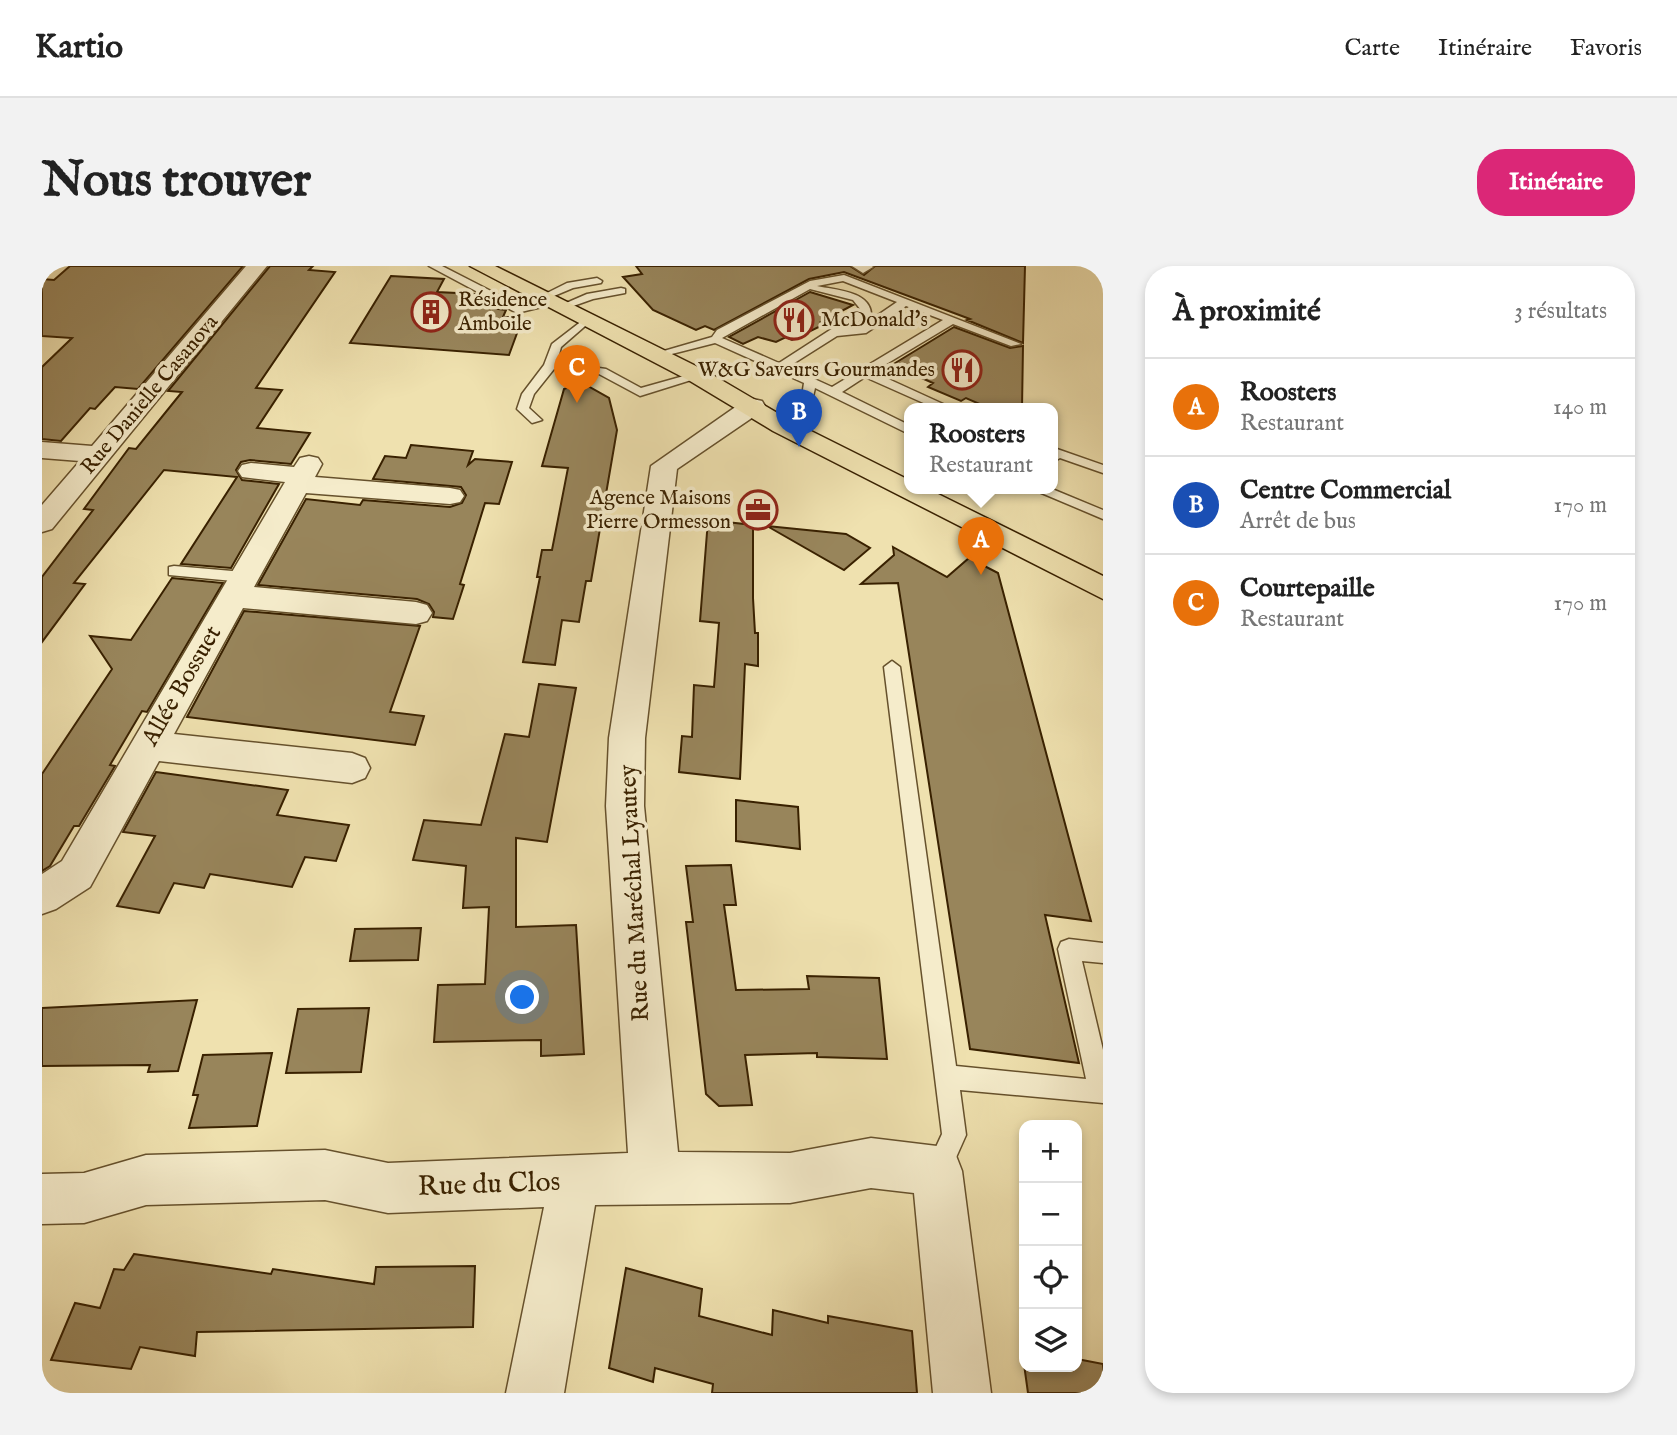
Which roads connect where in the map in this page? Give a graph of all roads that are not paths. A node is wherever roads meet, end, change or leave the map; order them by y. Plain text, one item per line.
1 (257, 266) edge
2 (434, 266) edge
3 (480, 266) edge
4 (597, 281) dead end
5 (805, 288) junction
6 (621, 291) dead end
7 (906, 302) junction
8 (553, 303) junction
9 (587, 320) junction
10 (951, 320) junction
11 (834, 333) junction
12 (716, 339) junction
13 (1015, 344) dead end
14 (656, 355) junction
15 (551, 365) junction
16 (780, 367) junction
17 (865, 373) junction
18 (698, 376) junction
19 (810, 383) junction
20 (833, 392) junction
21 (934, 403) edge
22 (753, 406) junction
23 (802, 419) junction
24 (536, 420) dead end
25 (904, 428) edge
26 (42, 450) edge
27 (1058, 453) edge
28 (100, 455) junction
29 (1103, 469) edge
30 (904, 470) edge
31 (251, 471) dead end
32 (302, 474) junction
33 (904, 488) edge
34 (916, 494) edge
35 (953, 494) edge
36 (1051, 494) edge
37 (450, 496) dead end
38 (1103, 515) edge
39 (42, 523) edge
40 (1103, 569) edge
41 (174, 571) dead end
42 (239, 587) junction
43 (1103, 589) edge
44 (416, 613) dead end
45 (892, 667) dead end
46 (148, 746) junction
47 (352, 768) dead end
48 (42, 895) edge
49 (1103, 953) edge
50 (947, 1077) junction
51 (937, 1171) junction
52 (655, 1177) junction
53 (574, 1182) junction
54 (42, 1199) edge
55 (535, 1393) edge
56 (962, 1393) edge

1 - 28 street, Rue Danielle Casanova
2 - 8 lane
3 - 8 main road
4 - 8 lane
5 - 7 lane
5 - 11 lane
5 - 12 lane
6 - 8 lane
7 - 10 lane
7 - 11 lane
8 - 9 main road
9 - 14 main road
9 - 15 lane
10 - 13 lane
10 - 17 lane
11 - 16 lane
12 - 14 lane
12 - 16 lane
14 - 18 main road
15 - 18 lane
15 - 24 lane
16 - 19 lane
17 - 20 lane
17 - 21 lane
18 - 22 main road
19 - 20 lane
19 - 23 lane
20 - 25 lane
22 - 23 main road
22 - 33 main road
22 - 52 street, Rue du Maréchal Lyautey
23 - 30 main road
26 - 28 street
27 - 29 lane
28 - 39 street, Rue Danielle Casanova
31 - 32 street
32 - 37 street
32 - 42 street, Allée Bossuet
34 - 43 main road
35 - 40 main road
36 - 38 lane
41 - 42 lane
42 - 44 street
42 - 46 street, Allée Bossuet
45 - 50 lane
46 - 47 street
46 - 48 street, Allée Bossuet
49 - 50 lane
50 - 51 lane
51 - 52 street, Rue du Clos
51 - 56 street
52 - 53 street, Rue du Clos
53 - 54 street, Rue du Clos
53 - 55 street

